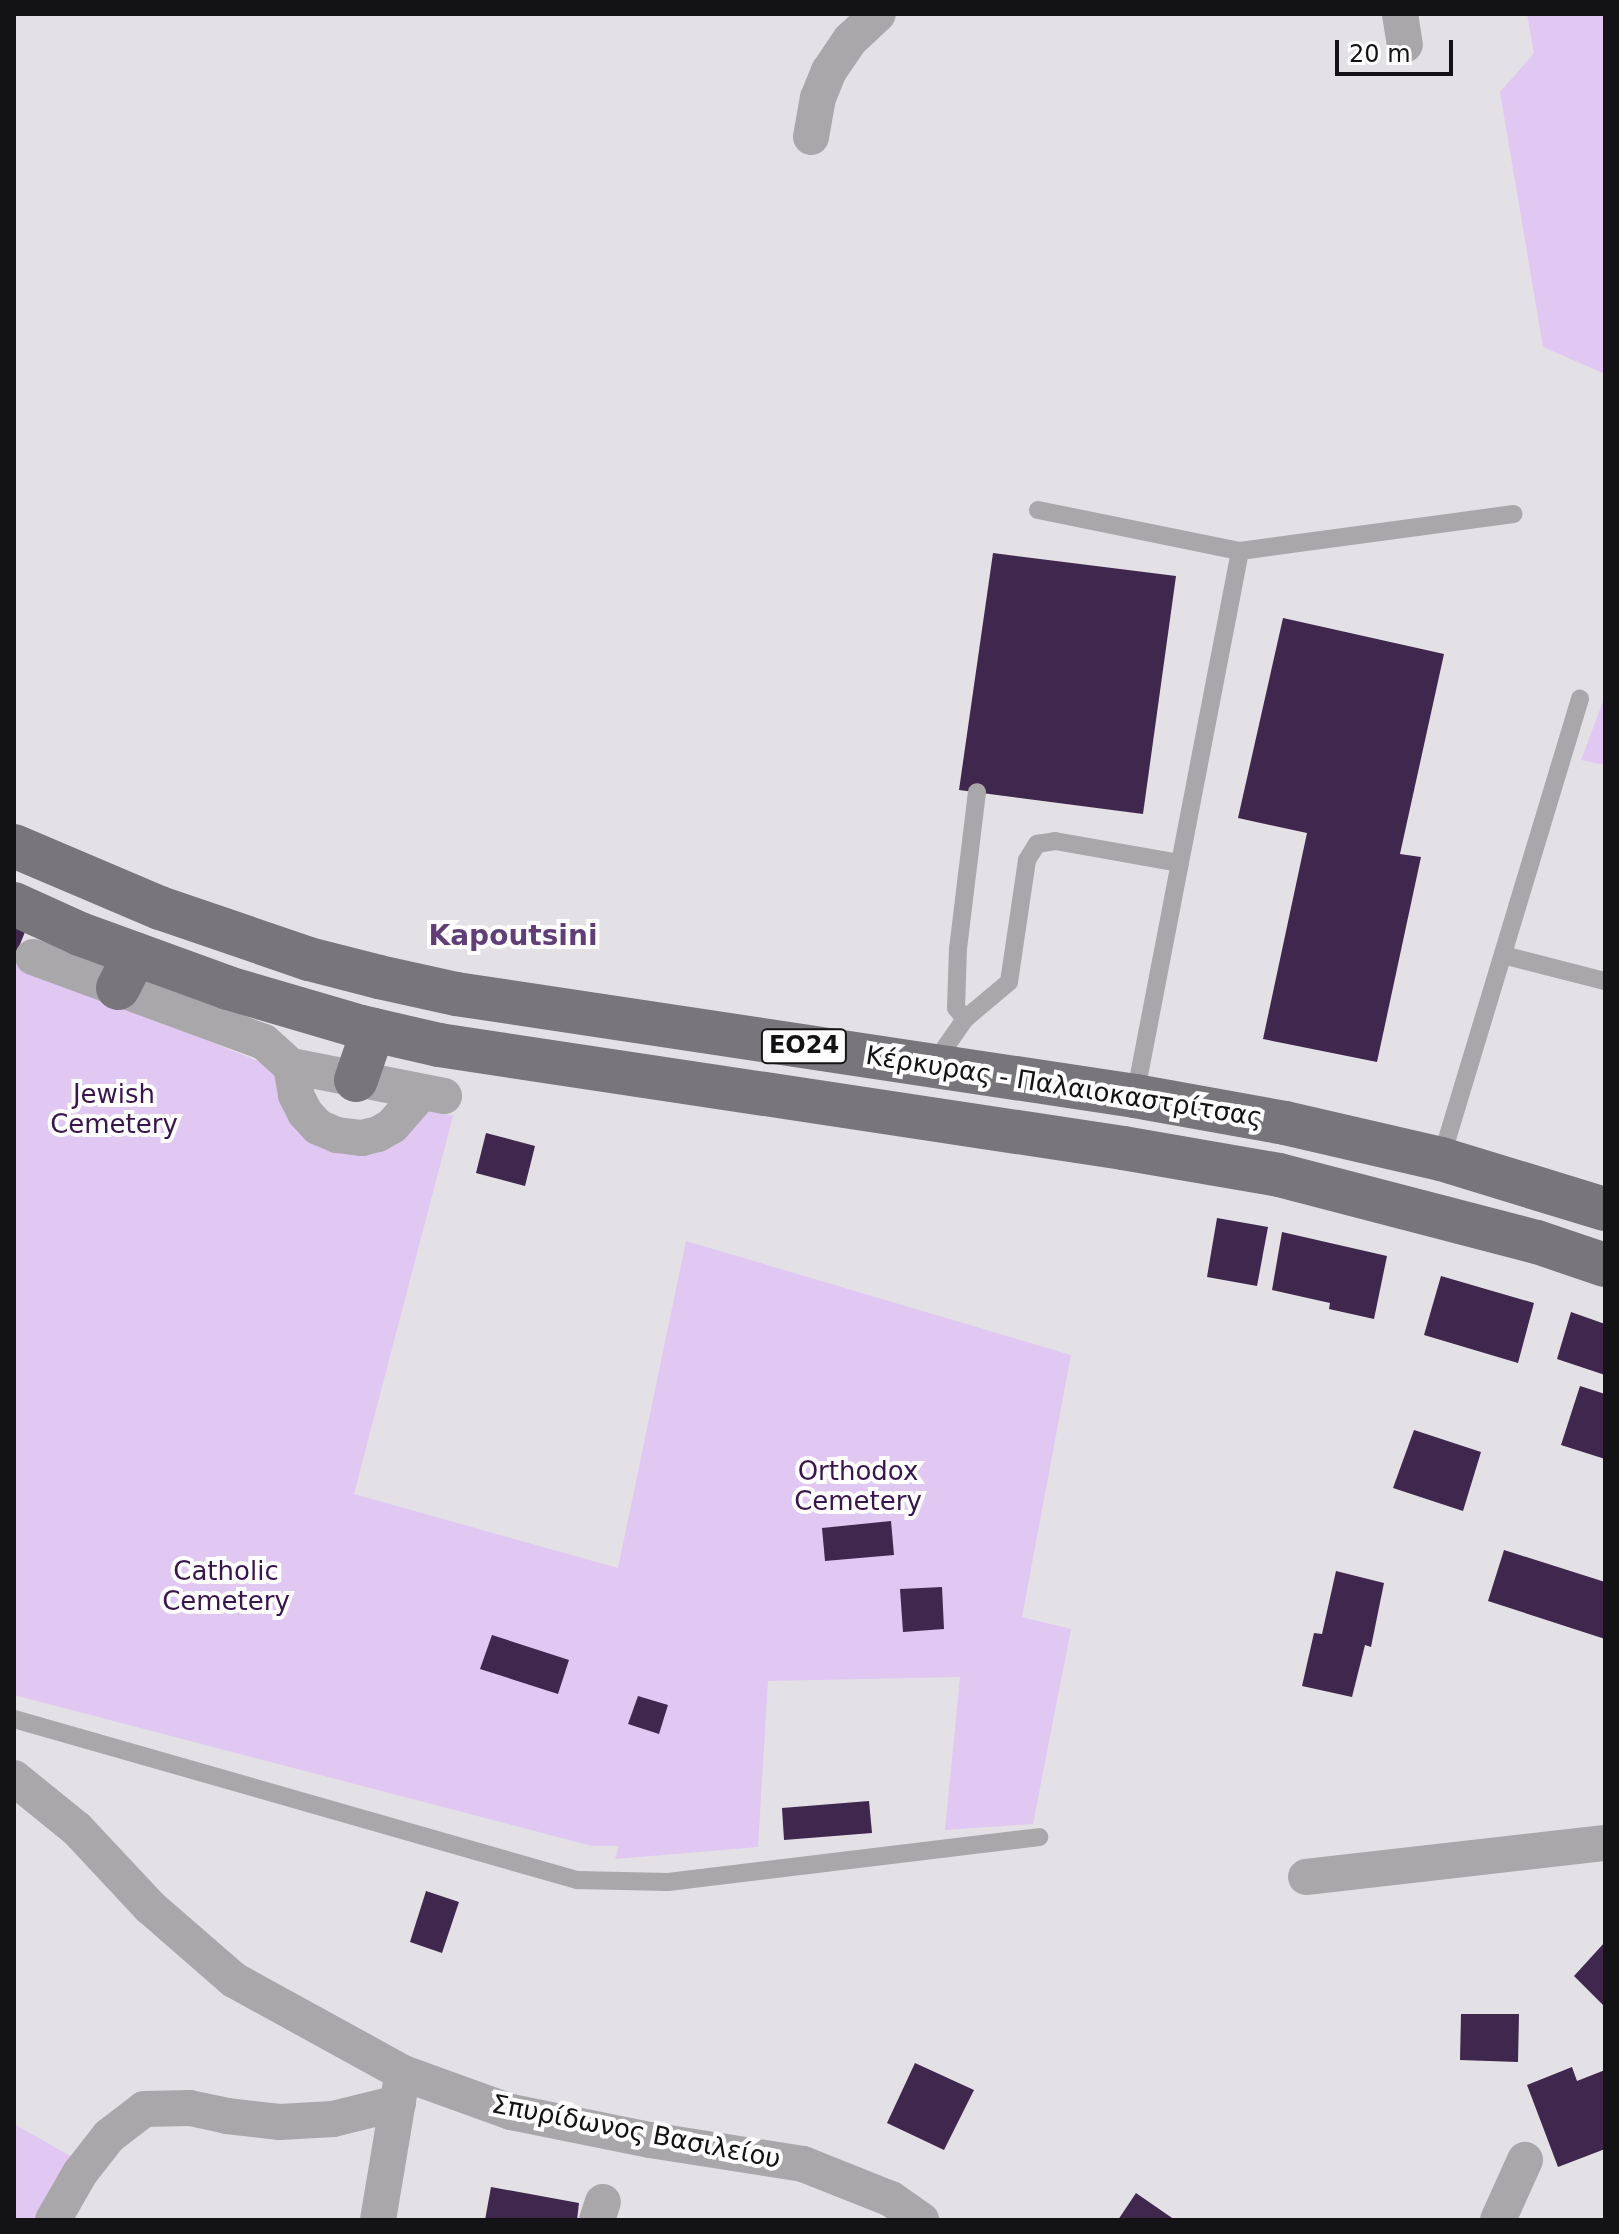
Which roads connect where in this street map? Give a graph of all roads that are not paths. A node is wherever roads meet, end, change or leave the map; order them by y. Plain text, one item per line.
1 (878, 14) edge
2 (811, 137) dead end
3 (1038, 510) dead end
4 (1514, 514) dead end
5 (1240, 551) junction
6 (1580, 699) dead end
7 (977, 792) dead end
8 (14, 846) edge
9 (1180, 863) junction
10 (14, 904) edge
11 (1503, 955) junction
12 (33, 957) dead end
13 (127, 971) junction
14 (1605, 981) edge
15 (965, 1019) junction
16 (373, 1030) junction
17 (933, 1065) junction
18 (291, 1066) junction
19 (356, 1080) junction
20 (1135, 1096) junction
21 (1441, 1159) junction
22 (1605, 1209) edge
23 (1605, 1265) edge
24 (14, 1719) edge
25 (14, 1778) edge
26 (1039, 1837) dead end
27 (1605, 1843) edge
28 (1306, 1877) dead end
29 (400, 2088) junction
30 (1525, 2160) dead end
31 (53, 2220) edge
32 (378, 2220) edge
33 (921, 2220) edge
34 (1498, 2220) edge

1 - 2 street
3 - 5 lane
4 - 5 lane
5 - 9 lane
6 - 11 lane
7 - 15 lane
8 - 17 main road, Κέρκυρας - Παλαιοκαστρίτσας / ΕΟ24
9 - 15 lane
9 - 20 lane
10 - 13 main road, Κέρκυρας - Παλαιοκαστρίτσας / ΕΟ24
11 - 14 lane
11 - 21 lane
12 - 13 street
13 - 16 main road, Κέρκυρας - Παλαιοκαστρίτσας / ΕΟ24
13 - 18 street
15 - 17 lane
16 - 19 main road
16 - 23 main road, Κέρκυρας - Παλαιοκαστρίτσας / ΕΟ24
17 - 20 main road, Κέρκυρας - Παλαιοκαστρίτσας / ΕΟ24
18 - 19 street
18 - 19 street
20 - 21 main road, Κέρκυρας - Παλαιοκαστρίτσας / ΕΟ24
21 - 22 main road, Κέρκυρας - Παλαιοκαστρίτσας / ΕΟ24
24 - 26 lane
25 - 29 street, Σπυρίδωνος Βασιλείου
27 - 28 street
29 - 31 street
29 - 32 street
29 - 33 street, Σπυρίδωνος Βασιλείου
30 - 34 street

